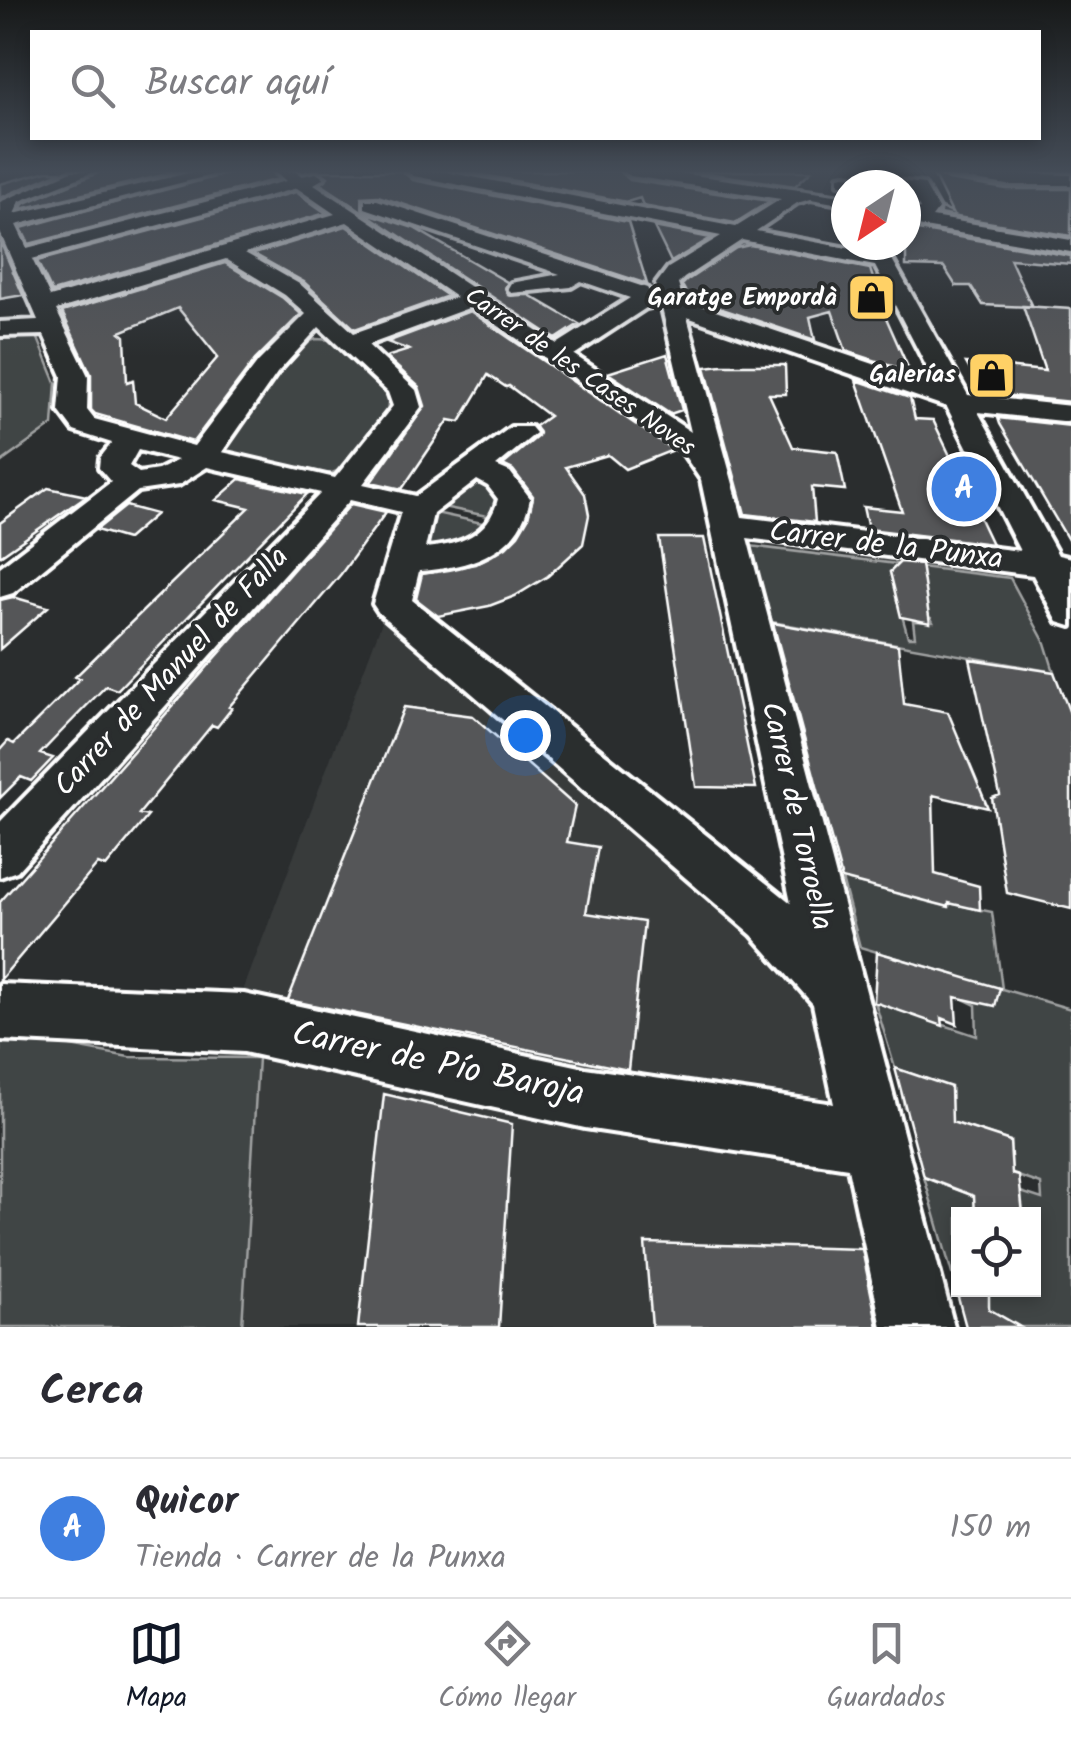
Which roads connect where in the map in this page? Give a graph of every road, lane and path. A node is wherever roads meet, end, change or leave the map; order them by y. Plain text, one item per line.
1 (11, 233) edge
2 (286, 233) edge
3 (400, 233) edge
4 (412, 233) edge
5 (460, 233) edge
6 (494, 233) edge
7 (733, 233) edge
8 (990, 233) edge
9 (738, 234) junction
10 (478, 240) junction
11 (1068, 246) edge
12 (831, 247) edge
13 (229, 252) junction
14 (882, 260) edge
15 (570, 280) dead end
16 (544, 281) junction
17 (519, 288) dead end
18 (657, 293) junction
19 (475, 298) junction
20 (597, 302) dead end
21 (47, 317) junction
22 (0, 329) edge
23 (336, 329) junction
24 (558, 354) junction
25 (958, 402) junction
26 (1071, 414) edge
27 (521, 433) dead end
28 (130, 440) junction
29 (201, 457) junction
30 (474, 467) junction
31 (132, 481) junction
32 (344, 489) junction
33 (722, 504) junction
34 (422, 506) junction
35 (1059, 568) edge
36 (397, 582) junction
37 (0, 584) edge
38 (1071, 614) edge
39 (0, 854) edge
40 (838, 992) junction
41 (0, 1012) edge
42 (874, 1142) junction
43 (918, 1327) edge

1 - 21 street
2 - 13 street
3 - 19 street, Carrer de les Cases Noves
4 - 16 street
5 - 10 street
6 - 10 street
7 - 9 street
8 - 11 street
9 - 12 street
9 - 18 street
10 - 18 street
13 - 21 street
13 - 23 street
14 - 25 street
15 - 16 street
16 - 17 street
16 - 20 street
18 - 24 street
18 - 25 street
18 - 33 street, Carrer de Torroella
19 - 23 street
19 - 24 street, Carrer de les Cases Noves
21 - 22 street
21 - 28 street
23 - 29 street
23 - 32 street, Carrer de Manuel de Falla
24 - 33 street, Carrer de les Cases Noves
25 - 26 street
25 - 35 street
27 - 30 street
28 - 29 street
28 - 31 street
29 - 31 street
29 - 32 street
30 - 34 street
30 - 36 street
31 - 37 street
32 - 34 street
32 - 39 street, Carrer de Manuel de Falla
33 - 35 street, Carrer de la Punxa
33 - 40 street, Carrer de Torroella
34 - 36 street
35 - 38 street
36 - 40 street
40 - 42 street, Carrer de Torroella
41 - 42 street, Carrer de Pío Baroja
42 - 43 street, Carrer de Torroella

